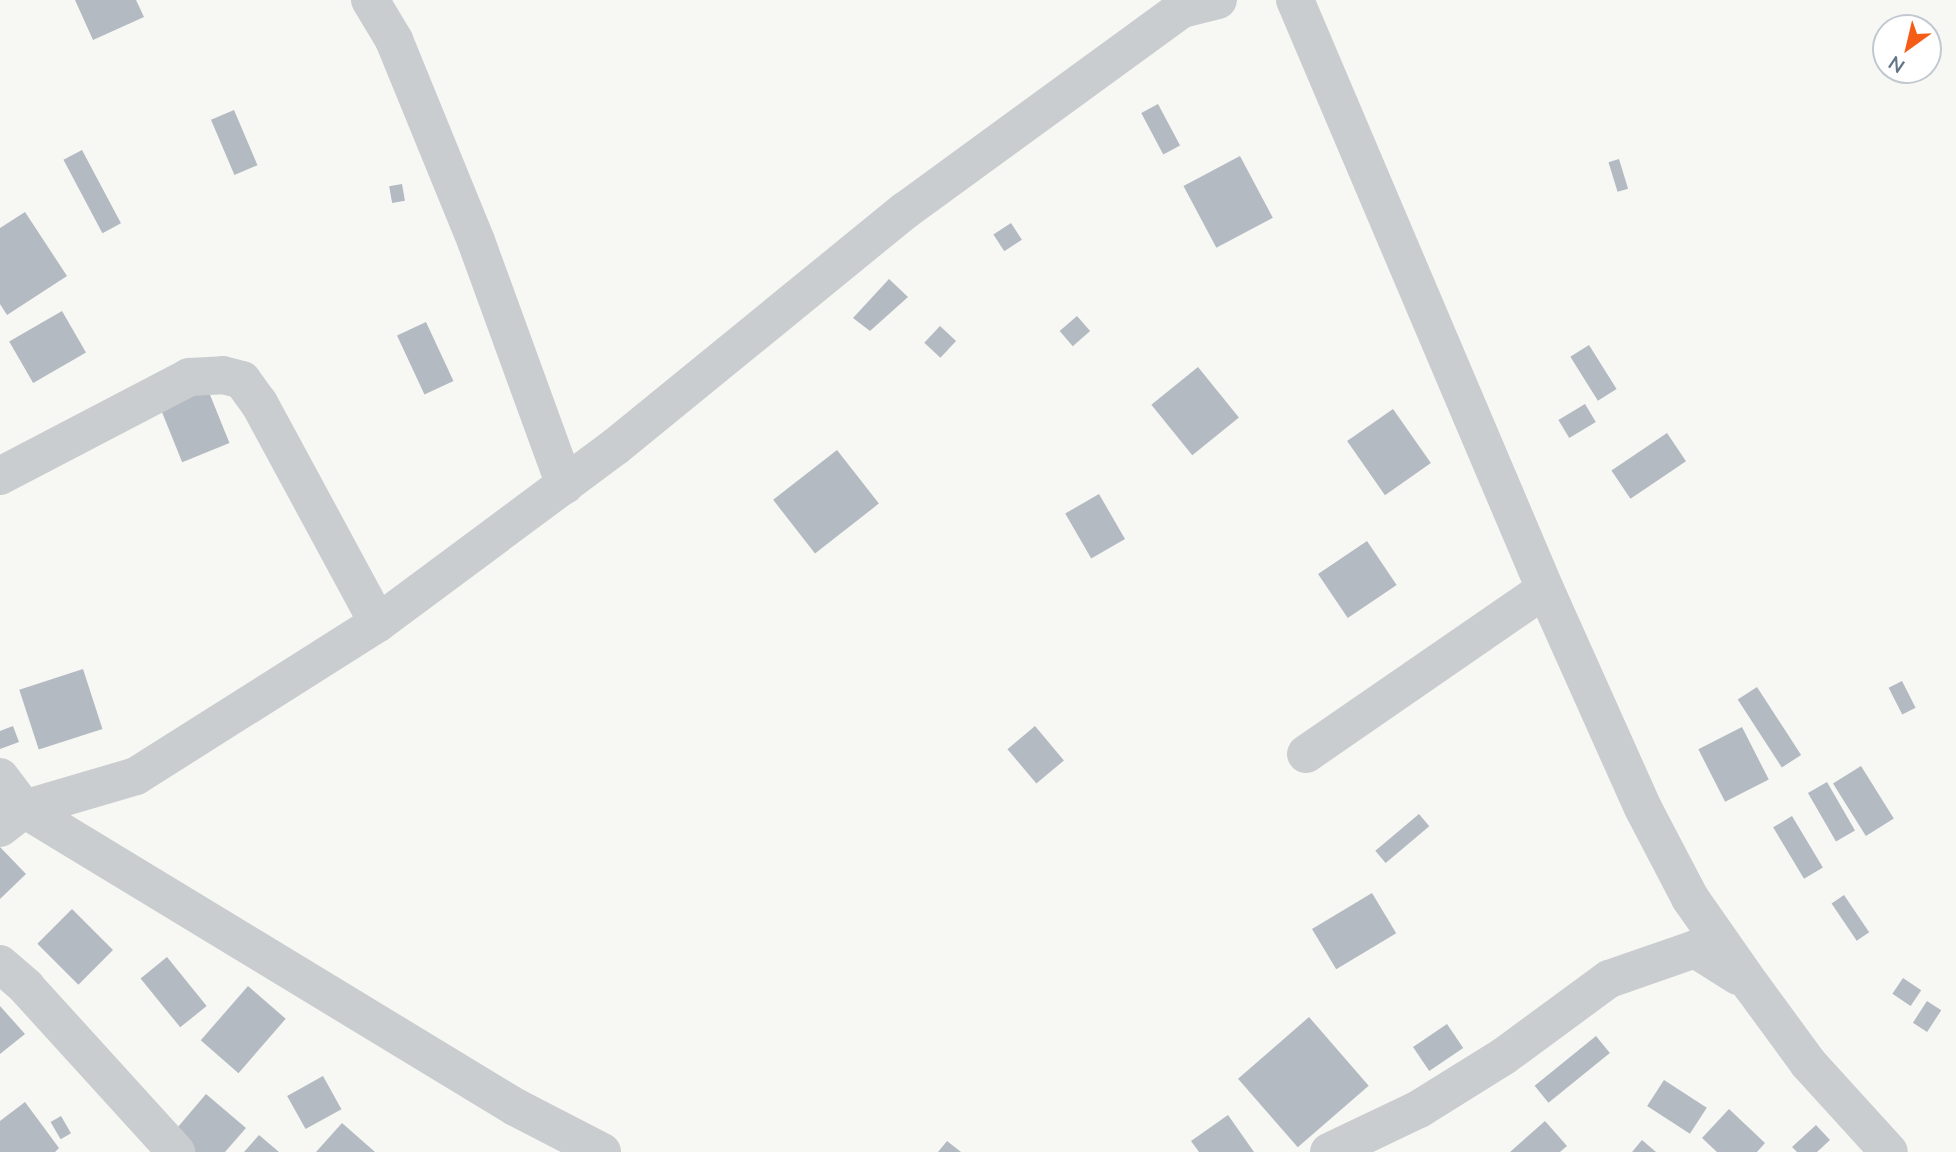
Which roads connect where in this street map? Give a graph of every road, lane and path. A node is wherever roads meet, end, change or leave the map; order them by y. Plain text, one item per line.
1 (370, 0) edge
2 (1218, 0) edge
3 (1294, 0) edge
4 (1157, 16) edge
5 (0, 476) edge
6 (565, 485) junction
7 (1545, 589) junction
8 (378, 623) junction
9 (1306, 754) dead end
10 (0, 776) edge
11 (12, 818) edge
12 (0, 964) edge
13 (1751, 985) junction
14 (176, 1152) edge
15 (602, 1152) edge
16 (1329, 1152) edge
17 (1889, 1152) edge

1 - 6 street
2 - 4 street
3 - 7 street
4 - 6 street
5 - 8 street
6 - 8 street
7 - 9 street
7 - 13 street
8 - 11 street
10 - 11 street
11 - 15 street
12 - 14 street
13 - 16 street
13 - 17 street

